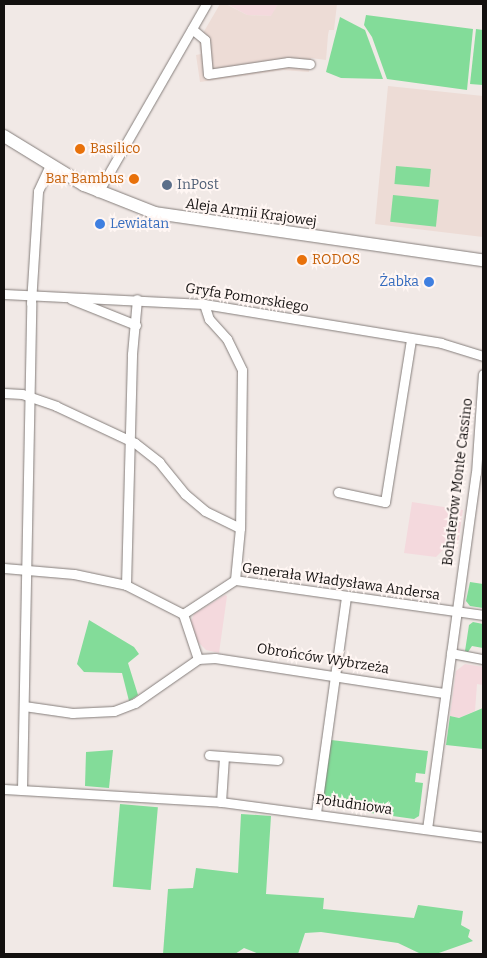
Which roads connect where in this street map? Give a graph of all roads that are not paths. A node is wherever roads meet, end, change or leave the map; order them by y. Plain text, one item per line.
1 (206, 4) edge
2 (192, 29) junction
3 (310, 64) dead end
4 (4, 136) edge
5 (50, 165) junction
6 (98, 192) junction
7 (483, 260) edge
8 (4, 294) edge
9 (32, 295) junction
10 (64, 296) junction
11 (137, 299) junction
12 (204, 304) junction
13 (136, 324) junction
14 (411, 339) junction
15 (483, 356) edge
16 (483, 374) edge
17 (4, 393) edge
18 (29, 398) junction
19 (131, 441) junction
20 (338, 492) dead end
21 (240, 528) junction
22 (4, 568) edge
23 (26, 570) junction
24 (235, 580) junction
25 (126, 585) junction
26 (346, 596) junction
27 (456, 611) junction
28 (183, 614) junction
29 (483, 615) edge
30 (451, 653) junction
31 (198, 659) junction
32 (483, 659) edge
33 (335, 674) junction
34 (444, 693) junction
35 (24, 706) junction
36 (208, 755) dead end
37 (224, 757) junction
38 (278, 760) dead end
39 (4, 789) edge
40 (22, 790) junction
41 (221, 802) junction
42 (316, 813) junction
43 (427, 829) junction
44 (483, 837) edge

1 - 2 street
2 - 3 street
2 - 6 street
4 - 5 main road, Aleja Armii Krajowej
5 - 6 main road, Aleja Armii Krajowej
5 - 9 street
6 - 7 main road, Aleja Armii Krajowej
8 - 9 street, Gryfa Pomorskiego
9 - 10 street, Gryfa Pomorskiego
9 - 18 street
10 - 11 street, Gryfa Pomorskiego
10 - 13 street
11 - 12 street, Gryfa Pomorskiego
11 - 13 street
12 - 14 street, Gryfa Pomorskiego
12 - 21 street
13 - 19 street
14 - 15 street, Gryfa Pomorskiego
14 - 20 street
16 - 27 street, Bohaterów Monte Cassino
17 - 18 street
18 - 19 street
18 - 23 street
19 - 21 street
19 - 25 street
21 - 24 street
22 - 23 street
23 - 25 street
23 - 35 street
24 - 26 street, Generała Władysława Andersa
24 - 28 street, Generała Władysława Andersa
25 - 28 street
26 - 27 street, Generała Władysława Andersa
26 - 33 street
27 - 29 street, Generała Władysława Andersa
27 - 30 street, Bohaterów Monte Cassino
28 - 31 street
30 - 32 street
30 - 34 street, Bohaterów Monte Cassino
31 - 33 street, Obrońców Wybrzeża
31 - 35 street
33 - 34 street, Obrońców Wybrzeża
33 - 42 street
34 - 43 street, Bohaterów Monte Cassino
35 - 40 street
36 - 37 street
37 - 38 street
37 - 41 street
39 - 40 street, Południowa
40 - 41 street, Południowa
41 - 42 street, Południowa
42 - 43 street, Południowa
43 - 44 street, Południowa

